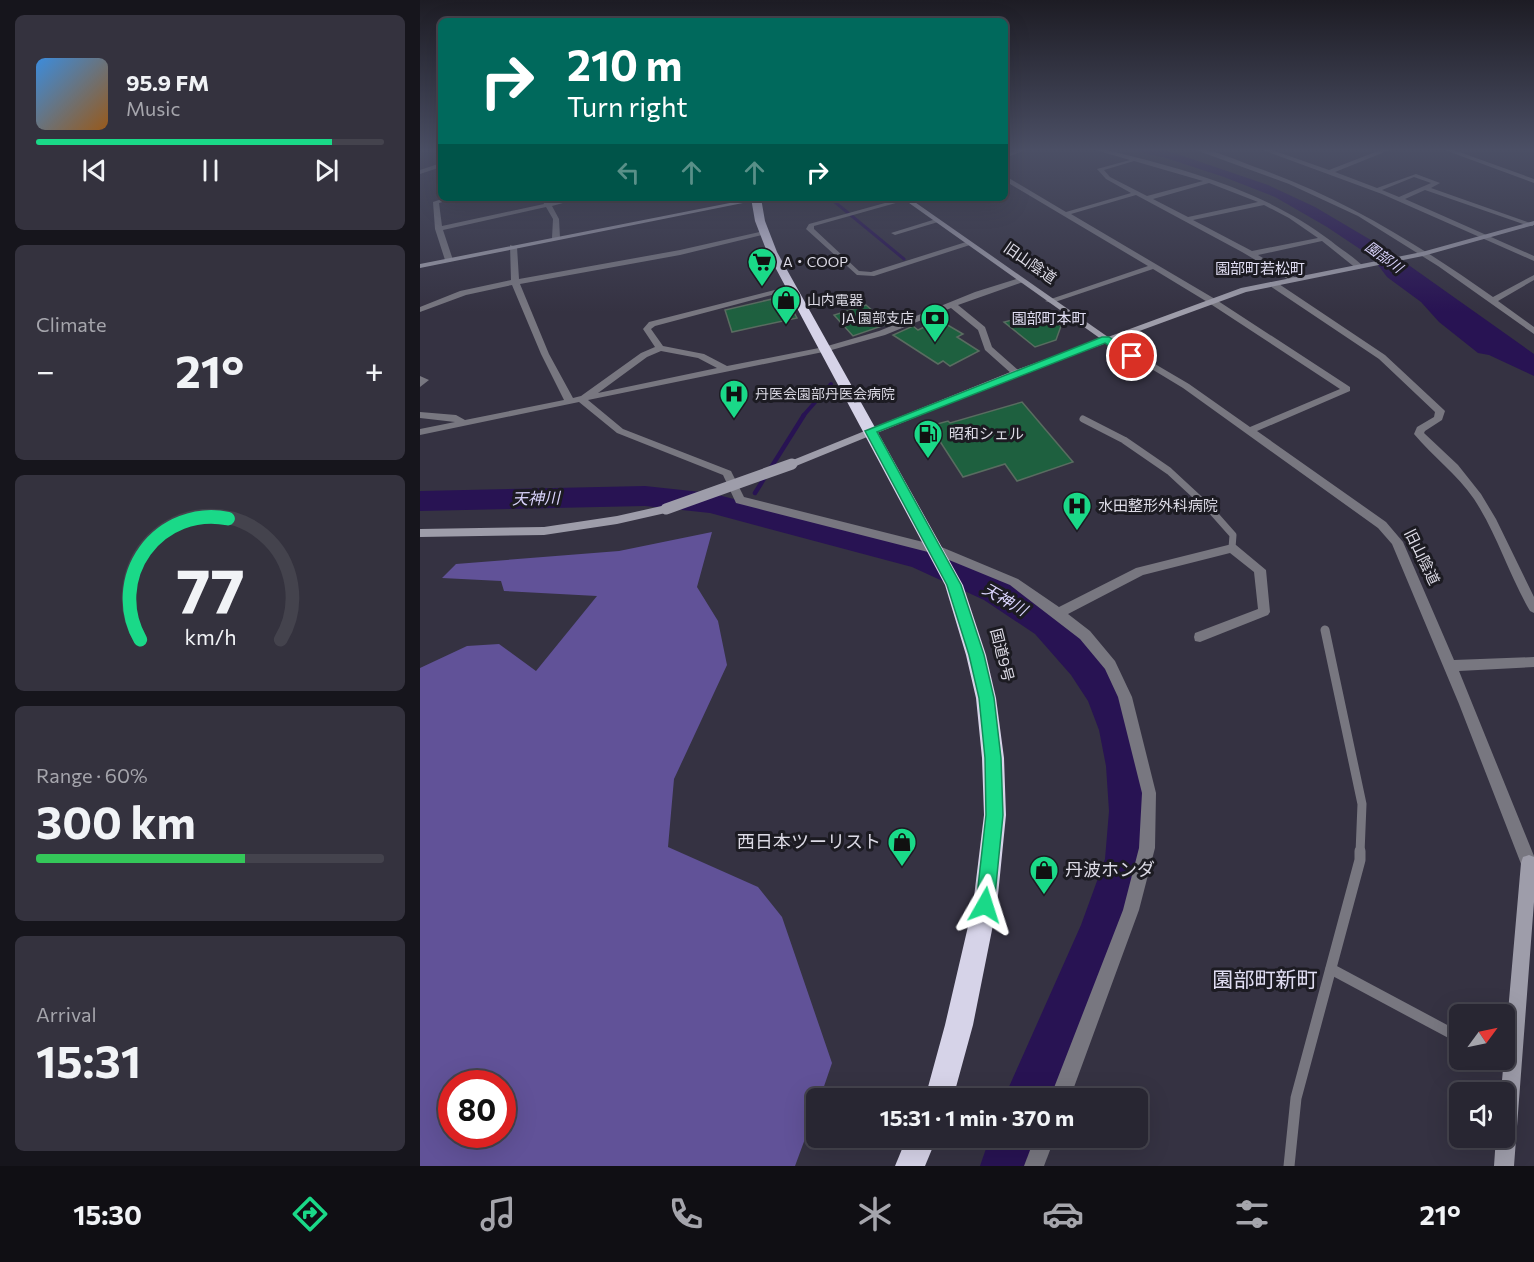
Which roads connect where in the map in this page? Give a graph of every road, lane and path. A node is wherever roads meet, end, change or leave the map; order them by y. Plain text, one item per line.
1 (436, 203) edge
2 (538, 203) edge
3 (548, 203) edge
4 (736, 203) edge
5 (760, 203) edge
6 (890, 203) edge
7 (912, 203) edge
8 (1047, 203) edge
9 (1101, 203) edge
10 (1159, 203) edge
11 (1263, 203) edge
12 (1265, 203) edge
13 (1336, 203) edge
14 (1408, 203) edge
15 (1471, 203) edge
16 (1065, 214) junction
17 (1189, 219) junction
18 (936, 221) junction
19 (1532, 224) edge
20 (439, 229) junction
21 (764, 233) junction
22 (895, 233) dead end
23 (556, 238) junction
24 (1323, 239) junction
25 (1482, 239) junction
26 (969, 244) junction
27 (513, 247) junction
28 (1250, 254) junction
29 (1421, 254) junction
30 (1534, 259) edge
31 (449, 260) junction
32 (420, 266) edge
33 (1363, 266) junction
34 (1152, 267) junction
35 (1534, 277) edge
36 (1294, 279) junction
37 (1020, 280) junction
38 (515, 282) junction
39 (1273, 284) junction
40 (791, 287) junction
41 (1049, 300) junction
42 (1212, 301) junction
43 (1492, 301) junction
44 (952, 304) junction
45 (420, 310) edge
46 (1534, 331) edge
47 (1106, 339) junction
48 (660, 348) junction
49 (825, 349) junction
50 (727, 370) junction
51 (1016, 373) junction
52 (582, 400) junction
53 (570, 402) junction
54 (420, 415) edge
55 (1083, 419) dead end
56 (464, 424) junction
57 (1249, 430) junction
58 (870, 431) junction
59 (420, 432) edge
60 (420, 533) edge
61 (1232, 548) junction
62 (937, 553) junction
63 (1534, 608) edge
64 (1058, 613) junction
65 (1325, 630) dead end
66 (1200, 637) dead end
67 (1534, 662) edge
68 (1450, 666) junction
69 (1331, 969) junction
70 (1512, 1004) edge
71 (1449, 1032) edge
72 (1505, 1070) edge
73 (942, 1088) edge
74 (1064, 1088) edge
75 (917, 1148) edge
76 (1041, 1148) edge
77 (910, 1166) edge
78 (1034, 1166) edge
79 (1289, 1166) edge
80 (1504, 1166) edge

1 - 20 street
2 - 20 street
3 - 23 street
4 - 23 street
5 - 21 highway, 国道9号
6 - 26 street
7 - 18 street, 旧山陰道
8 - 16 street
9 - 16 street
10 - 17 street
11 - 17 street
12 - 24 street
13 - 29 street
14 - 25 street
15 - 19 street
16 - 34 street
17 - 28 street
18 - 22 street
18 - 26 street, 旧山陰道
19 - 25 street
20 - 31 street
21 - 38 street
21 - 40 highway, 国道9号
23 - 27 street
24 - 28 street
24 - 33 street
25 - 29 street
25 - 30 street
26 - 37 street, 旧山陰道
27 - 31 street
27 - 38 street
28 - 36 street
29 - 33 street
29 - 43 street
31 - 32 street
33 - 36 street
34 - 41 street
34 - 42 street
35 - 43 street
36 - 39 street
37 - 41 street, 旧山陰道
37 - 44 street
38 - 45 street
38 - 53 street
39 - 42 street
39 - 63 street
40 - 48 street
40 - 49 highway, 国道9号
41 - 47 street, 旧山陰道
42 - 47 street
42 - 57 street
43 - 46 street
44 - 49 street
44 - 51 street
47 - 51 street
47 - 57 street, 旧山陰道
48 - 50 street
48 - 52 street
49 - 50 street
49 - 58 highway, 国道9号
50 - 52 street
51 - 58 street
52 - 53 street
52 - 62 street
53 - 56 street
54 - 56 street
55 - 61 lane
56 - 59 street
57 - 68 street, 旧山陰道
58 - 60 street, bridge
58 - 62 highway, 国道9号
61 - 64 street
61 - 66 street
62 - 64 street
62 - 73 highway, 国道9号
64 - 74 street
65 - 69 lane
67 - 68 street
68 - 70 street, 旧山陰道
69 - 71 lane
69 - 79 lane
72 - 80 street, 旧山陰道
75 - 77 highway
76 - 78 street

